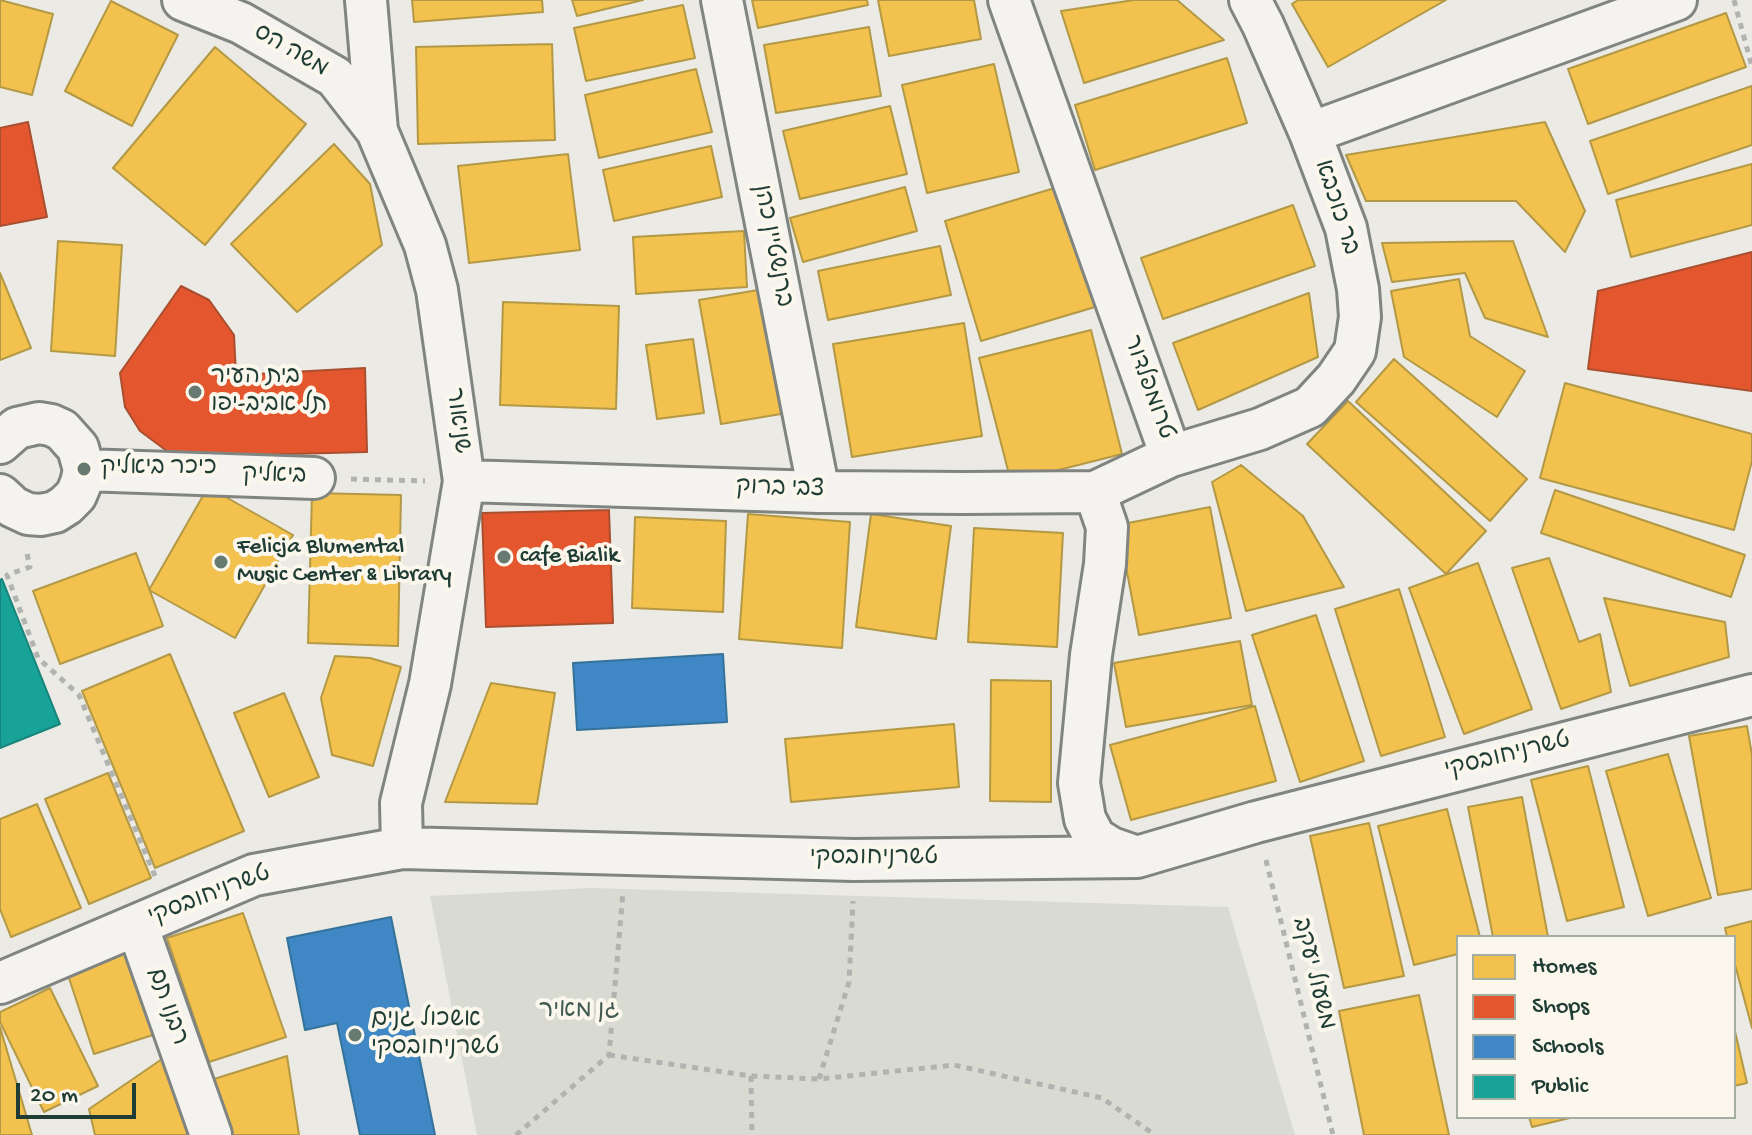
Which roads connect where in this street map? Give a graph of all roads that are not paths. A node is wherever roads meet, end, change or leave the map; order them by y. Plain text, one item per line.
1 (183, 0) edge
2 (366, 0) edge
3 (722, 0) edge
4 (1009, 0) edge
5 (1250, 0) edge
6 (1676, 0) edge
7 (377, 131) junction
8 (1310, 133) junction
9 (0, 443) edge
10 (1171, 456) junction
11 (84, 470) junction
12 (314, 478) road end
13 (464, 481) junction
14 (819, 492) junction
15 (1095, 492) junction
16 (6, 501) edge
17 (1752, 695) edge
18 (402, 848) junction
19 (1137, 857) junction
20 (153, 918) junction
21 (0, 983) edge
22 (211, 1135) edge

1 - 7 street, משה הס
2 - 7 street, שניאור
3 - 14 street, ברנשטיין כהן
4 - 10 street, טרומפלדור
5 - 8 street, בר כוכבא
6 - 8 street, בר כוכבא
7 - 13 street, שניאור
8 - 10 street, בר כוכבא
9 - 11 street
10 - 15 street, טרומפלדור
11 - 12 street, ביאליק
11 - 16 street
13 - 14 street, צבי ברוק
13 - 18 street, שניאור
14 - 15 street, צבי ברוק
15 - 19 street
17 - 19 street, טשרניחובסקי
18 - 19 street, טשרניחובסקי
18 - 20 street, טשרניחובסקי
20 - 21 street, טשרניחובסקי
20 - 22 street, רבנו תם

